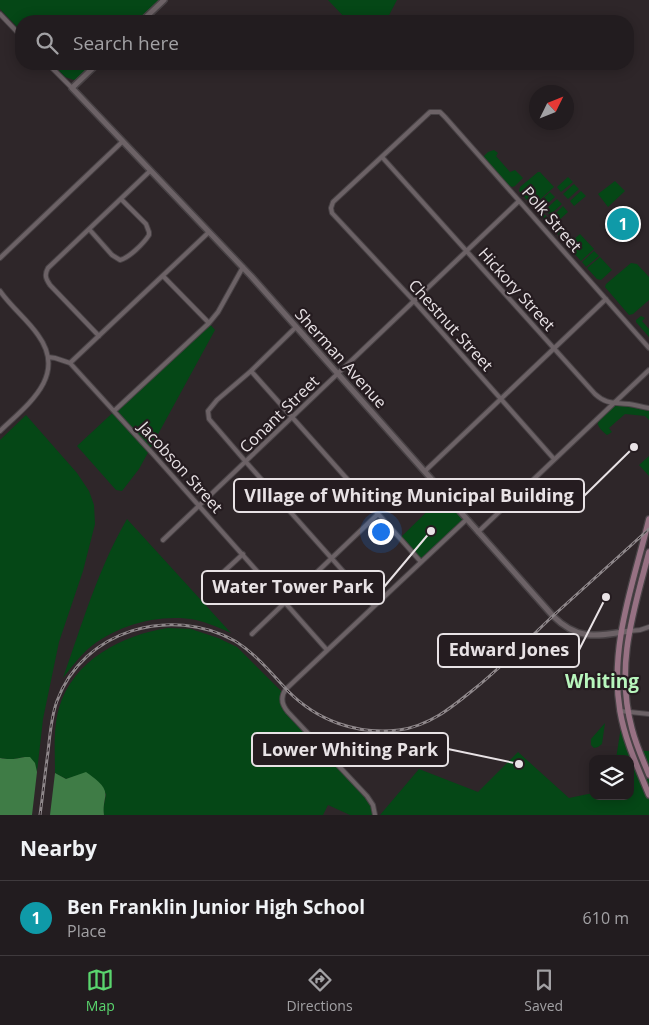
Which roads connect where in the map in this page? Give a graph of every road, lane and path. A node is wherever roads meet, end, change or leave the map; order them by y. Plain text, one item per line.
1 (164, 0) edge
2 (0, 14) edge
3 (148, 15) edge
4 (15, 30) edge
5 (54, 70) edge
6 (91, 70) edge
7 (72, 88) junction
8 (122, 142) junction
9 (382, 157) junction
10 (150, 171) junction
11 (121, 199) junction
12 (520, 201) junction
13 (89, 229) junction
14 (209, 232) junction
15 (467, 252) junction
16 (0, 258) edge
17 (243, 267) junction
18 (163, 276) junction
19 (0, 291) edge
20 (606, 299) junction
21 (414, 301) junction
22 (209, 323) junction
23 (296, 327) junction
24 (99, 336) junction
25 (649, 348) edge
26 (553, 349) junction
27 (48, 357) junction
28 (70, 363) junction
29 (649, 370) edge
30 (250, 371) junction
31 (338, 374) junction
32 (500, 399) junction
33 (613, 404) junction
34 (649, 408) edge
35 (114, 411) junction
36 (292, 418) junction
37 (0, 431) edge
38 (554, 459) junction
39 (246, 462) junction
40 (425, 471) junction
41 (200, 506) junction
42 (378, 514) junction
43 (467, 519) junction
44 (649, 519) edge
45 (478, 532) junction
46 (163, 540) dead end
47 (649, 552) edge
48 (243, 554) junction
49 (332, 558) junction
50 (421, 562) junction
51 (206, 588) dead end
52 (285, 602) junction
53 (374, 606) junction
54 (649, 627) edge
55 (629, 631) junction
56 (620, 632) junction
57 (252, 634) dead end
58 (327, 650) junction
59 (620, 711) junction
60 (628, 712) junction
61 (649, 714) edge
62 (649, 775) edge
63 (649, 795) edge
64 (375, 815) edge

1 - 3 street
2 - 4 street
5 - 7 street, Sherman Avenue
6 - 7 street
7 - 8 street, Sherman Avenue
8 - 10 street, Sherman Avenue
8 - 16 street
9 - 12 street, Polk Street
9 - 15 street, Hickory Street
9 - 21 street, Chestnut Street
10 - 11 street
10 - 14 street, Sherman Avenue
11 - 13 street
11 - 13 street
12 - 15 street, Conant Street
12 - 20 street, Polk Street
13 - 24 street
14 - 17 street, Sherman Avenue
14 - 18 street
15 - 21 street, Conant Street
15 - 26 street, Hickory Street
17 - 22 street
17 - 23 street, Sherman Avenue
18 - 22 street
18 - 24 street
19 - 27 street
20 - 25 street, Polk Street
20 - 26 street
21 - 31 street, Conant Street
21 - 32 street, Chestnut Street
22 - 35 street
23 - 30 street
23 - 31 street, Sherman Avenue
24 - 28 street
26 - 32 street
26 - 33 street, Hickory Street
27 - 28 street
27 - 37 street
28 - 35 street, Jacobson Street
29 - 33 street
30 - 36 street
30 - 39 street
31 - 36 street, Conant Street
31 - 40 street, Sherman Avenue
32 - 38 street, Chestnut Street
32 - 40 street
33 - 34 street, Hickory Street
33 - 38 street
35 - 41 street, Jacobson Street
36 - 39 street, Conant Street
36 - 42 street
38 - 45 street
39 - 41 street, Conant Street
39 - 49 street
40 - 43 street, Sherman Avenue
41 - 46 street, Conant Street
41 - 48 street, Jacobson Street
42 - 49 street
42 - 50 street
43 - 45 street, Sherman Avenue
43 - 50 street
44 - 56 main road
45 - 56 street, Sherman Avenue
47 - 55 main road
48 - 51 street
48 - 52 street, Jacobson Street
49 - 52 street
49 - 53 street
50 - 53 street
52 - 57 street
52 - 58 street, Jacobson Street
53 - 58 street
54 - 55 street
55 - 56 street, Sherman Avenue
55 - 60 main road
56 - 59 main road
58 - 64 street
59 - 60 street
59 - 63 main road
60 - 61 street
60 - 62 main road

